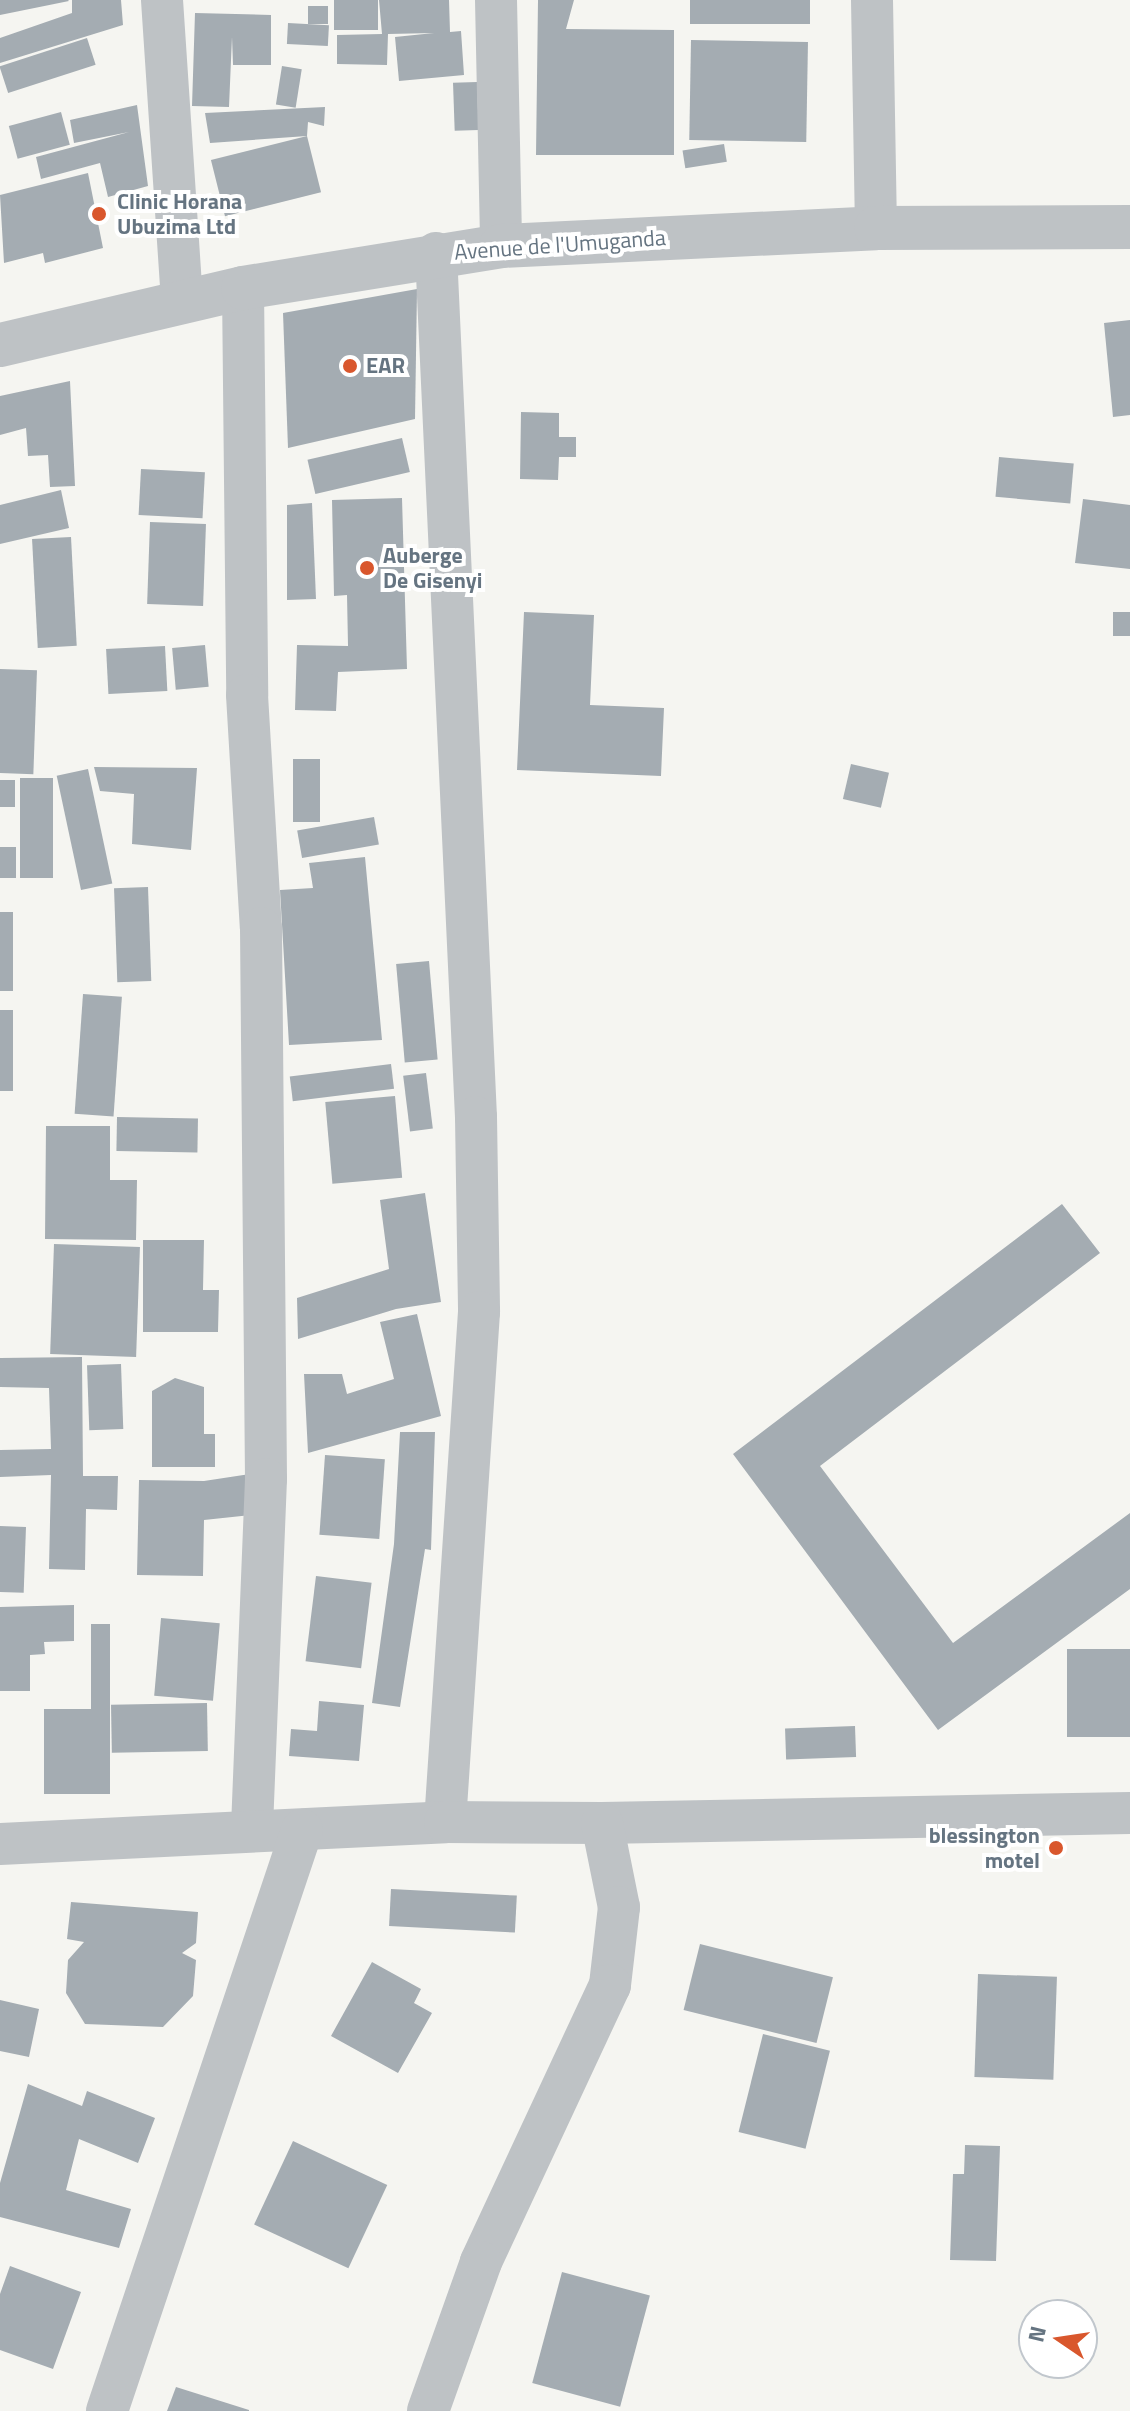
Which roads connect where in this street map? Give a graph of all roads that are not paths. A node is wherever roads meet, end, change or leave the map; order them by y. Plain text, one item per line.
1 (162, 0) edge
2 (496, 0) edge
3 (872, 0) edge
4 (1130, 227) edge
5 (876, 228) junction
6 (501, 246) junction
7 (436, 253) junction
8 (243, 288) junction
9 (182, 302) junction
10 (0, 345) edge
11 (1130, 1813) edge
12 (445, 1822) junction
13 (602, 1823) junction
14 (252, 1830) junction
15 (302, 1830) junction
16 (0, 1844) edge
17 (107, 2411) edge
18 (428, 2411) edge

1 - 9 street
2 - 6 street
3 - 5 street
4 - 5 street, Avenue de l'Umuganda
5 - 6 street, Avenue de l'Umuganda
6 - 7 street, Avenue de l'Umuganda
7 - 8 street, Avenue de l'Umuganda
7 - 12 street
8 - 9 street, Avenue de l'Umuganda
8 - 14 street
9 - 10 street, Avenue de l'Umuganda
11 - 13 street
12 - 13 street
12 - 15 street
13 - 18 street
14 - 15 street
14 - 16 street
15 - 17 street

